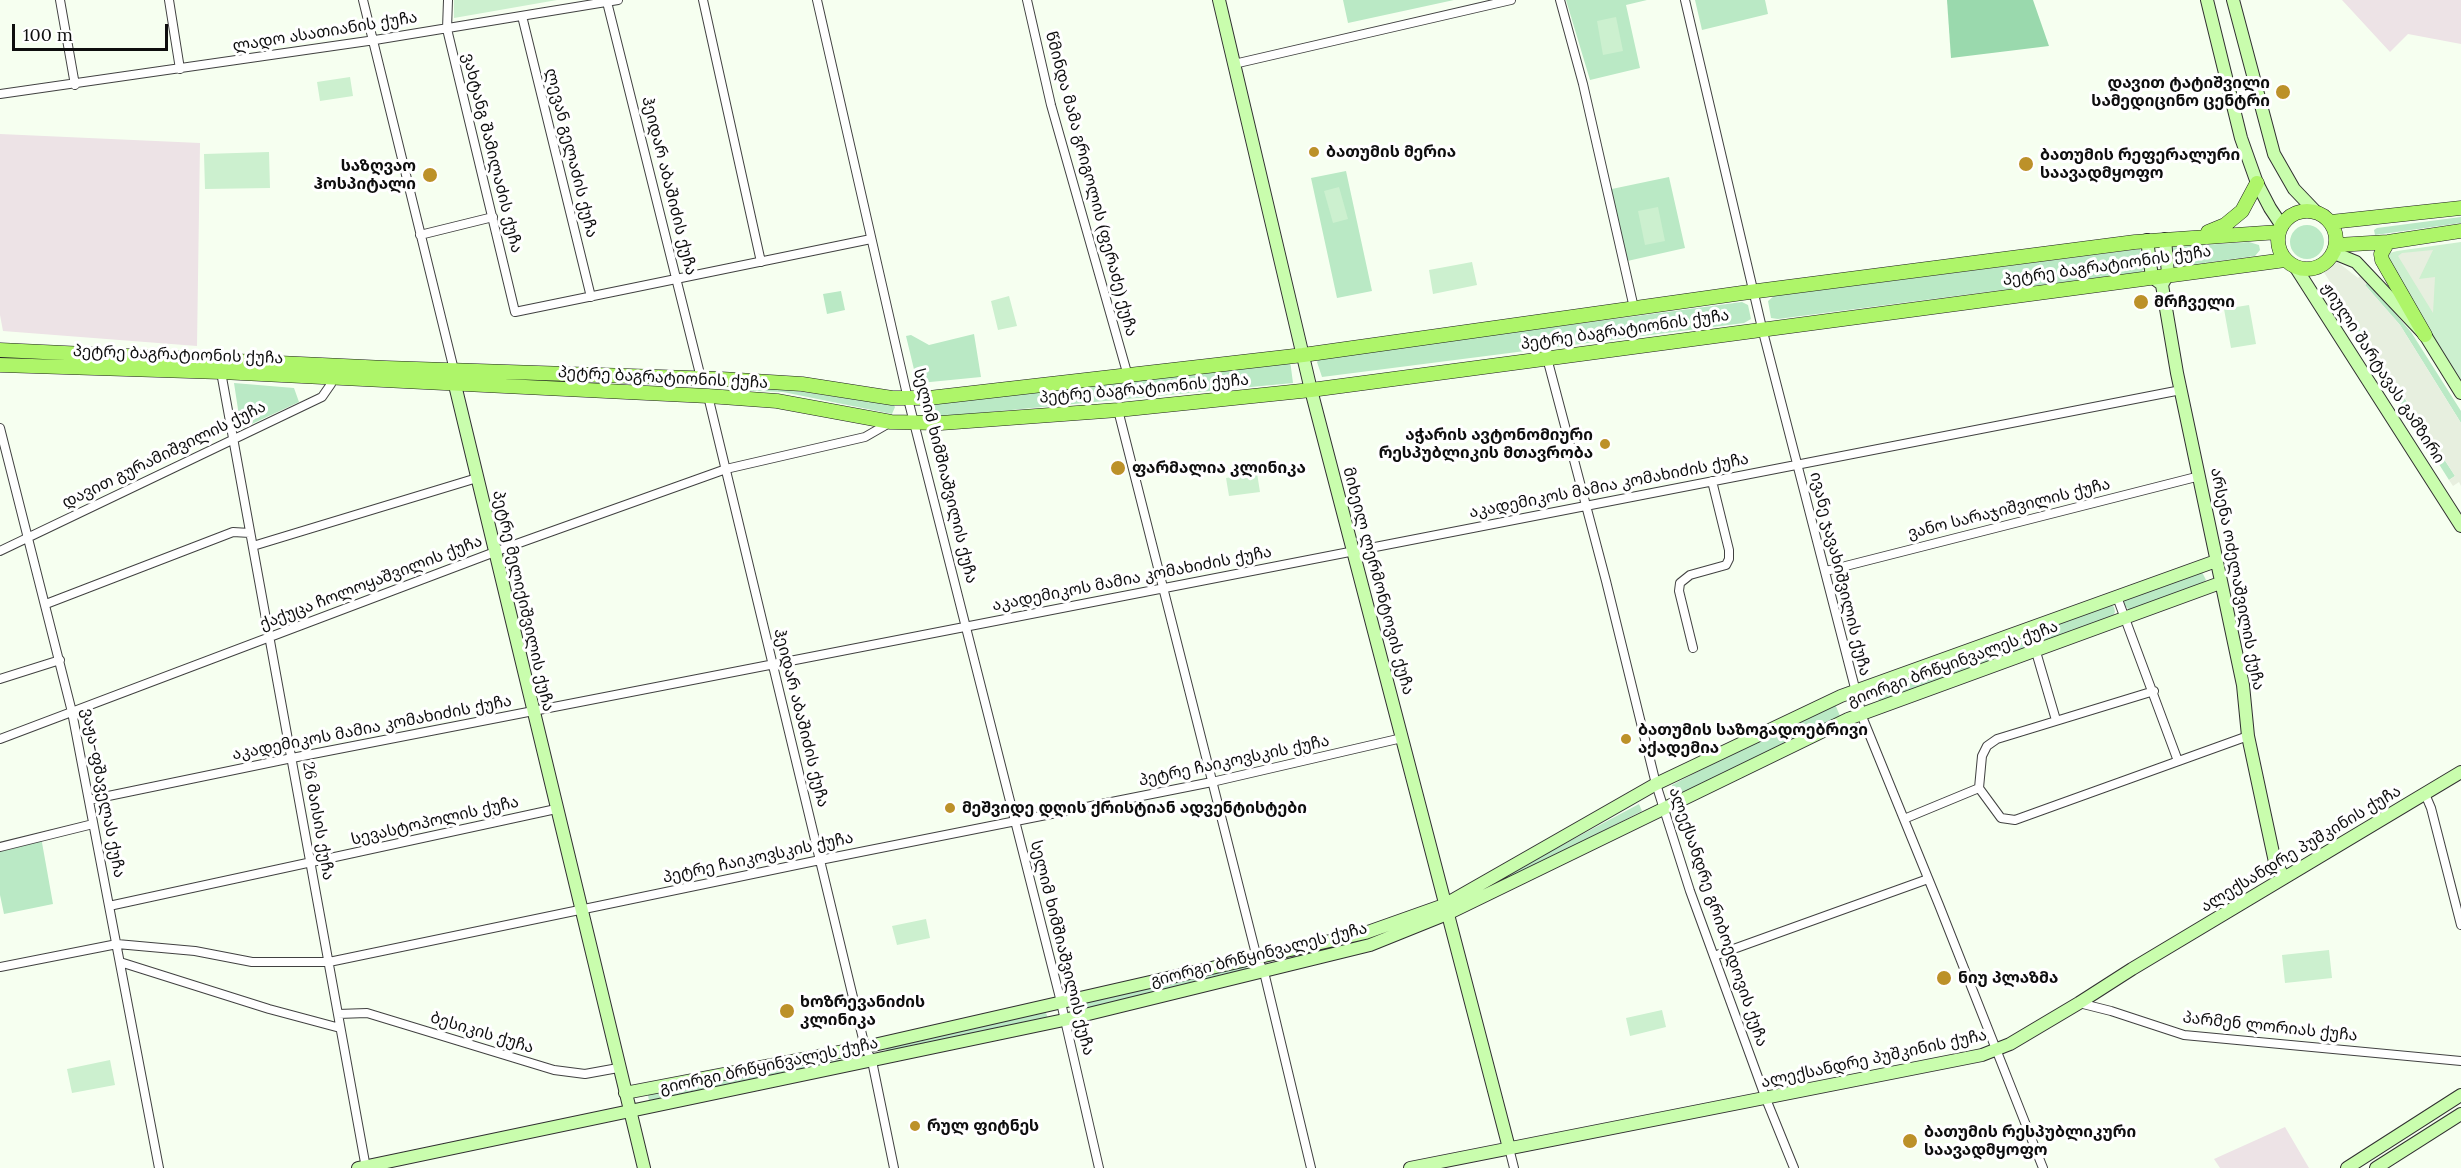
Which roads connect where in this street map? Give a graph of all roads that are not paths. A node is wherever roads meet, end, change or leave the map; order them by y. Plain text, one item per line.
1 (60, 0) edge
2 (169, 0) edge
3 (363, 0) edge
4 (448, 0) edge
5 (618, 0) edge
6 (703, 0) edge
7 (817, 0) edge
8 (1027, 0) edge
9 (1220, 0) edge
10 (1511, 0) edge
11 (1560, 0) edge
12 (1685, 0) edge
13 (2207, 0) edge
14 (2234, 0) edge
15 (607, 2) junction
16 (522, 16) junction
17 (447, 29) junction
18 (375, 40) junction
19 (1234, 64) junction
20 (180, 69) junction
21 (75, 85) junction
22 (0, 94) edge
23 (2257, 183) junction
24 (2461, 208) edge
25 (2316, 212) junction
26 (493, 217) junction
27 (2331, 222) junction
28 (2280, 229) junction
29 (2461, 231) edge
30 (420, 235) junction
31 (2189, 237) junction
32 (871, 239) junction
33 (2165, 239) junction
34 (2146, 240) junction
35 (2388, 242) junction
36 (2336, 249) junction
37 (761, 262) junction
38 (2291, 264) junction
39 (677, 279) junction
40 (2161, 279) junction
41 (1753, 291) junction
42 (591, 297) junction
43 (1634, 308) junction
44 (1762, 328) junction
45 (2425, 335) junction
46 (0, 350) edge
47 (1304, 355) junction
48 (1547, 358) junction
49 (0, 366) edge
50 (454, 370) junction
51 (221, 372) junction
52 (1128, 376) junction
53 (332, 378) junction
54 (701, 378) junction
55 (455, 385) junction
56 (1311, 390) junction
57 (2181, 390) junction
58 (2461, 393) edge
59 (708, 396) junction
60 (908, 399) junction
61 (1118, 410) junction
62 (891, 422) junction
63 (916, 424) junction
64 (0, 428) edge
65 (234, 438) junction
66 (1797, 465) junction
67 (726, 469) junction
68 (2200, 476) junction
69 (477, 478) junction
70 (1712, 481) junction
71 (1587, 506) junction
72 (2461, 526) edge
73 (250, 533) junction
74 (28, 537) junction
75 (253, 546) junction
76 (0, 551) edge
77 (1354, 551) junction
78 (495, 552) junction
79 (2216, 561) junction
80 (1826, 571) junction
81 (2220, 583) junction
82 (1163, 588) junction
83 (2117, 597) junction
84 (46, 604) junction
85 (2124, 618) junction
86 (967, 627) junction
87 (2029, 628) junction
88 (270, 638) junction
89 (1693, 648) dead end
90 (2036, 652) junction
91 (60, 660) junction
92 (773, 665) junction
93 (0, 679) edge
94 (1855, 690) junction
95 (2154, 691) junction
96 (533, 711) junction
97 (72, 712) junction
98 (1861, 714) junction
99 (2056, 720) junction
100 (2248, 736) junction
101 (1402, 738) junction
102 (0, 739) edge
103 (292, 758) junction
104 (2178, 761) junction
105 (2461, 772) edge
106 (1212, 782) junction
107 (1656, 784) junction
108 (1979, 788) junction
109 (2425, 794) junction
110 (89, 800) junction
111 (556, 809) junction
112 (1664, 810) junction
113 (1904, 819) junction
114 (1016, 822) junction
115 (93, 824) junction
116 (0, 847) edge
117 (820, 860) junction
118 (311, 864) junction
119 (2284, 877) junction
120 (1928, 879) junction
121 (109, 906) junction
122 (1445, 909) junction
123 (581, 911) junction
124 (2461, 925) edge
125 (117, 944) junction
126 (1714, 956) junction
127 (1257, 958) junction
128 (120, 962) junction
129 (329, 962) junction
130 (0, 967) edge
131 (1264, 972) junction
132 (2079, 1003) junction
133 (1060, 1004) junction
134 (338, 1014) junction
135 (1064, 1020) junction
136 (340, 1028) junction
137 (865, 1047) junction
138 (1995, 1050) junction
139 (872, 1061) junction
140 (2461, 1061) edge
141 (618, 1068) junction
142 (625, 1093) junction
143 (2461, 1095) edge
144 (1766, 1099) junction
145 (630, 1111) junction
146 (2461, 1114) edge
147 (1509, 1148) junction
148 (159, 1168) edge
149 (363, 1168) edge
150 (644, 1168) edge
151 (894, 1168) edge
152 (1099, 1168) edge
153 (1311, 1168) edge
154 (1410, 1168) edge
155 (1514, 1168) edge
156 (1794, 1168) edge
157 (2043, 1168) edge
158 (2347, 1168) edge
159 (2376, 1168) edge

1 - 21 street
2 - 20 street
3 - 18 street, პეტრე მელიქიშვილის ქუჩა
4 - 17 street, ვახტანგ შამილაძის ქუჩა
5 - 15 street, ლადო ასათიანის ქუჩა
6 - 37 street
7 - 32 street, სელიმ ხიმშიაშვილის ქუჩა
8 - 52 street, წმინდა მამა გრიგოლის (ფერაძე) ქუჩა
9 - 19 street, მიხეილ ლერმონტოვის ქუჩა
10 - 19 street
11 - 43 street
12 - 41 street, ივანე ჯავახიშვილის ქუჩა
13 - 23 street
14 - 25 street
15 - 16 street, ლადო ასათიანის ქუჩა
15 - 39 street, ჰეიდარ აბაშიძის ქუჩა
16 - 17 street, ლადო ასათიანის ქუჩა
16 - 42 street, ლევან გელაძის ქუჩა
17 - 18 street, ლადო ასათიანის ქუჩა
17 - 26 street, ვახტანგ შამილაძის ქუჩა
18 - 20 street, ლადო ასათიანის ქუჩა
18 - 30 street, პეტრე მელიქიშვილის ქუჩა
19 - 47 street, მიხეილ ლერმონტოვის ქუჩა
20 - 21 street, ლადო ასათიანის ქუჩა
21 - 22 street, ლადო ასათიანის ქუჩა
23 - 28 street
23 - 31 main road
24 - 27 main road
25 - 27 main road
25 - 28 main road
26 - 30 street
26 - 42 street, ვახტანგ შამილაძის ქუჩა
27 - 36 main road
28 - 31 main road, პეტრე ბაგრატიონის ქუჩა
28 - 38 main road
29 - 35 main road
30 - 50 street, პეტრე მელიქიშვილის ქუჩა
31 - 33 main road, პეტრე ბაგრატიონის ქუჩა
32 - 37 street
32 - 60 street, სელიმ ხიმშიაშვილის ქუჩა
33 - 34 main road, პეტრე ბაგრატიონის ქუჩა
33 - 40 street
34 - 40 street
34 - 41 main road, პეტრე ბაგრატიონის ქუჩა
35 - 36 main road
35 - 45 main road
36 - 38 main road
36 - 45 street, ჟიული შარტავას გამზირი
37 - 39 street
38 - 40 main road, პეტრე ბაგრატიონის ქუჩა
38 - 72 street, ჟიული შარტავას გამზირი
39 - 42 street
39 - 54 street, ჰეიდარ აბაშიძის ქუჩა
40 - 44 main road, პეტრე ბაგრატიონის ქუჩა
40 - 57 street, არსენა ოძელაშვილის ქუჩა
41 - 43 main road, პეტრე ბაგრატიონის ქუჩა
41 - 44 street, ივანე ჯავახიშვილის ქუჩა
43 - 47 main road, პეტრე ბაგრატიონის ქუჩა
44 - 48 main road, პეტრე ბაგრატიონის ქუჩა
44 - 66 street, ივანე ჯავახიშვილის ქუჩა
45 - 58 street, ჟიული შარტავას გამზირი
46 - 50 main road, პეტრე ბაგრატიონის ქუჩა
47 - 52 main road, პეტრე ბაგრატიონის ქუჩა
47 - 56 street, მიხეილ ლერმონტოვის ქუჩა
48 - 56 main road, პეტრე ბაგრატიონის ქუჩა
48 - 71 street, ალექსანდრე გრიბოედოვის ქუჩა
49 - 51 main road, პეტრე ბაგრატიონის ქუჩა
50 - 54 main road, პეტრე ბაგრატიონის ქუჩა
50 - 55 street, პეტრე მელიქიშვილის ქუჩა
51 - 53 main road, პეტრე ბაგრატიონის ქუჩა
51 - 65 street, 26 მაისის ქუჩა
52 - 60 main road, პეტრე ბაგრატიონის ქუჩა
53 - 55 main road, პეტრე ბაგრატიონის ქუჩა
53 - 65 street, დავით გურამიშვილის ქუჩა
54 - 60 main road, პეტრე ბაგრატიონის ქუჩა
55 - 59 main road, პეტრე ბაგრატიონის ქუჩა
55 - 69 street, პეტრე მელიქიშვილის ქუჩა
56 - 61 main road, პეტრე ბაგრატიონის ქუჩა
56 - 77 street, მიხეილ ლერმონტოვის ქუჩა
57 - 66 street, აკადემიკოს მამია კომახიძის ქუჩა
57 - 68 street, არსენა ოძელაშვილის ქუჩა
59 - 62 main road, პეტრე ბაგრატიონის ქუჩა
59 - 67 street, ჰეიდარ აბაშიძის ქუჩა
60 - 63 street, სელიმ ხიმშიაშვილის ქუჩა
61 - 63 main road, პეტრე ბაგრატიონის ქუჩა
61 - 82 street
62 - 63 main road, პეტრე ბაგრატიონის ქუჩა
62 - 67 street, ქაქუცა ჩოლოყაშვილის ქუჩა
63 - 86 street, სელიმ ხიმშიაშვილის ქუჩა
64 - 74 street, ვაჟა-ფშაველას ქუჩა
65 - 73 street, 26 მაისის ქუჩა
65 - 74 street, დავით გურამიშვილის ქუჩა
66 - 70 street, აკადემიკოს მამია კომახიძის ქუჩა
66 - 80 street, ივანე ჯავახიშვილის ქუჩა
67 - 78 street, ქაქუცა ჩოლოყაშვილის ქუჩა
67 - 92 street, ჰეიდარ აბაშიძის ქუჩა
68 - 79 street, არსენა ოძელაშვილის ქუჩა
68 - 80 street, ვანო სარაჯიშვილის ქუჩა
69 - 75 street
69 - 78 street, პეტრე მელიქიშვილის ქუჩა
70 - 71 street, აკადემიკოს მამია კომახიძის ქუჩა
70 - 89 street
71 - 77 street, აკადემიკოს მამია კომახიძის ქუჩა
71 - 107 street, ალექსანდრე გრიბოედოვის ქუჩა
73 - 75 street, 26 მაისის ქუჩა
73 - 84 street
74 - 76 street, დავით გურამიშვილის ქუჩა
74 - 84 street, ვაჟა-ფშაველას ქუჩა
75 - 88 street, 26 მაისის ქუჩა
77 - 82 street, აკადემიკოს მამია კომახიძის ქუჩა
77 - 101 street, მიხეილ ლერმონტოვის ქუჩა
78 - 88 street, ქაქუცა ჩოლოყაშვილის ქუჩა
78 - 96 street, პეტრე მელიქიშვილის ქუჩა
79 - 81 street, არსენა ოძელაშვილის ქუჩა
79 - 83 street, გიორგი ბრწყინვალეს ქუჩა
80 - 94 street, ივანე ჯავახიშვილის ქუჩა
81 - 85 street, გიორგი ბრწყინვალეს ქუჩა
81 - 100 street, არსენა ოძელაშვილის ქუჩა
82 - 86 street, აკადემიკოს მამია კომახიძის ქუჩა
82 - 106 street
83 - 85 street
83 - 87 street, გიორგი ბრწყინვალეს ქუჩა
84 - 91 street, ვაჟა-ფშაველას ქუჩა
85 - 90 street, გიორგი ბრწყინვალეს ქუჩა
85 - 95 street
86 - 92 street, აკადემიკოს მამია კომახიძის ქუჩა
86 - 114 street, სელიმ ხიმშიაშვილის ქუჩა
87 - 90 street
87 - 94 street, გიორგი ბრწყინვალეს ქუჩა
88 - 97 street, ქაქუცა ჩოლოყაშვილის ქუჩა
88 - 103 street, 26 მაისის ქუჩა
90 - 98 street, გიორგი ბრწყინვალეს ქუჩა
90 - 99 street
91 - 93 street
91 - 97 street, ვაჟა-ფშაველას ქუჩა
92 - 96 street, აკადემიკოს მამია კომახიძის ქუჩა
92 - 117 street, ჰეიდარ აბაშიძის ქუჩა
94 - 98 street, ივანე ჯავახიშვილის ქუჩა
94 - 107 street, გიორგი ბრწყინვალეს ქუჩა
95 - 99 street
95 - 104 street
96 - 103 street, აკადემიკოს მამია კომახიძის ქუჩა
96 - 111 street, პეტრე მელიქიშვილის ქუჩა
97 - 102 street, ქაქუცა ჩოლოყაშვილის ქუჩა
97 - 110 street, ვაჟა-ფშაველას ქუჩა
98 - 112 street, გიორგი ბრწყინვალეს ქუჩა
98 - 113 street, ივანე ჯავახიშვილის ქუჩა
99 - 108 street
100 - 104 street
100 - 119 street, არსენა ოძელაშვილის ქუჩა
101 - 106 street, პეტრე ჩაიკოვსკის ქუჩა
101 - 122 street, მიხეილ ლერმონტოვის ქუჩა
103 - 110 street, აკადემიკოს მამია კომახიძის ქუჩა
103 - 118 street, 26 მაისის ქუჩა
104 - 108 street
105 - 109 street, ალექსანდრე პუშკინის ქუჩა
106 - 114 street, პეტრე ჩაიკოვსკის ქუჩა
106 - 127 street
107 - 112 street, ალექსანდრე გრიბოედოვის ქუჩა
107 - 122 street, გიორგი ბრწყინვალეს ქუჩა
108 - 113 street
109 - 119 street, ალექსანდრე პუშკინის ქუჩა
109 - 124 street, ალექსანდრე პუშკინის ქუჩა
110 - 115 street, ვაჟა-ფშაველას ქუჩა
111 - 118 street, სევასტოპოლის ქუჩა
111 - 123 street, პეტრე მელიქიშვილის ქუჩა
112 - 122 street, გიორგი ბრწყინვალეს ქუჩა
112 - 126 street, ალექსანდრე გრიბოედოვის ქუჩა
113 - 120 street, ივანე ჯავახიშვილის ქუჩა
114 - 117 street, პეტრე ჩაიკოვსკის ქუჩა
114 - 133 street, სელიმ ხიმშიაშვილის ქუჩა
115 - 116 street
115 - 121 street, ვაჟა-ფშაველას ქუჩა
117 - 123 street, პეტრე ჩაიკოვსკის ქუჩა
117 - 137 street, ჰეიდარ აბაშიძის ქუჩა
118 - 121 street, სევასტოპოლის ქუჩა
118 - 129 street, 26 მაისის ქუჩა
119 - 132 street, ალექსანდრე პუშკინის ქუჩა
120 - 126 street
120 - 138 street, ივანე ჯავახიშვილის ქუჩა
121 - 125 street, ვაჟა-ფშაველას ქუჩა
122 - 127 street, გიორგი ბრწყინვალეს ქუჩა
122 - 131 street, გიორგი ბრწყინვალეს ქუჩა
122 - 147 street, მიხეილ ლერმონტოვის ქუჩა
123 - 129 street, პეტრე ჩაიკოვსკის ქუჩა
123 - 141 street, პეტრე მელიქიშვილის ქუჩა
125 - 128 street, ვაჟა-ფშაველას ქუჩა
125 - 129 street, პეტრე ჩაიკოვსკის ქუჩა
125 - 130 street
126 - 144 street, ალექსანდრე გრიბოედოვის ქუჩა
127 - 131 street
127 - 133 street, გიორგი ბრწყინვალეს ქუჩა
128 - 136 street
128 - 148 street, ვაჟა-ფშაველას ქუჩა
129 - 134 street, 26 მაისის ქუჩა
131 - 135 street, გიორგი ბრწყინვალეს ქუჩა
131 - 153 street
132 - 138 street, ალექსანდრე პუშკინის ქუჩა
132 - 140 street, პარმენ ლორიას ქუჩა
133 - 135 street, სელიმ ხიმშიაშვილის ქუჩა
133 - 137 street, გიორგი ბრწყინვალეს ქუჩა
134 - 136 street, 26 მაისის ქუჩა
134 - 141 street, ბესიკის ქუჩა
135 - 139 street, გიორგი ბრწყინვალეს ქუჩა
135 - 152 street, სელიმ ხიმშიაშვილის ქუჩა
136 - 149 street, 26 მაისის ქუჩა
137 - 139 street, ჰეიდარ აბაშიძის ქუჩა
137 - 142 street, გიორგი ბრწყინვალეს ქუჩა
138 - 144 street, ალექსანდრე პუშკინის ქუჩა
138 - 157 street, ივანე ჯავახიშვილის ქუჩა
139 - 145 street, გიორგი ბრწყინვალეს ქუჩა
139 - 151 street
141 - 142 street, პეტრე მელიქიშვილის ქუჩა
142 - 145 street, პეტრე მელიქიშვილის ქუჩა
143 - 158 street
144 - 147 street, ალექსანდრე პუშკინის ქუჩა
144 - 156 street, ალექსანდრე გრიბოედოვის ქუჩა
145 - 149 street, გიორგი ბრწყინვალეს ქუჩა
145 - 150 street, პეტრე მელიქიშვილის ქუჩა
146 - 159 street
147 - 154 street, ალექსანდრე პუშკინის ქუჩა
147 - 155 street, მიხეილ ლერმონტოვის ქუჩა

